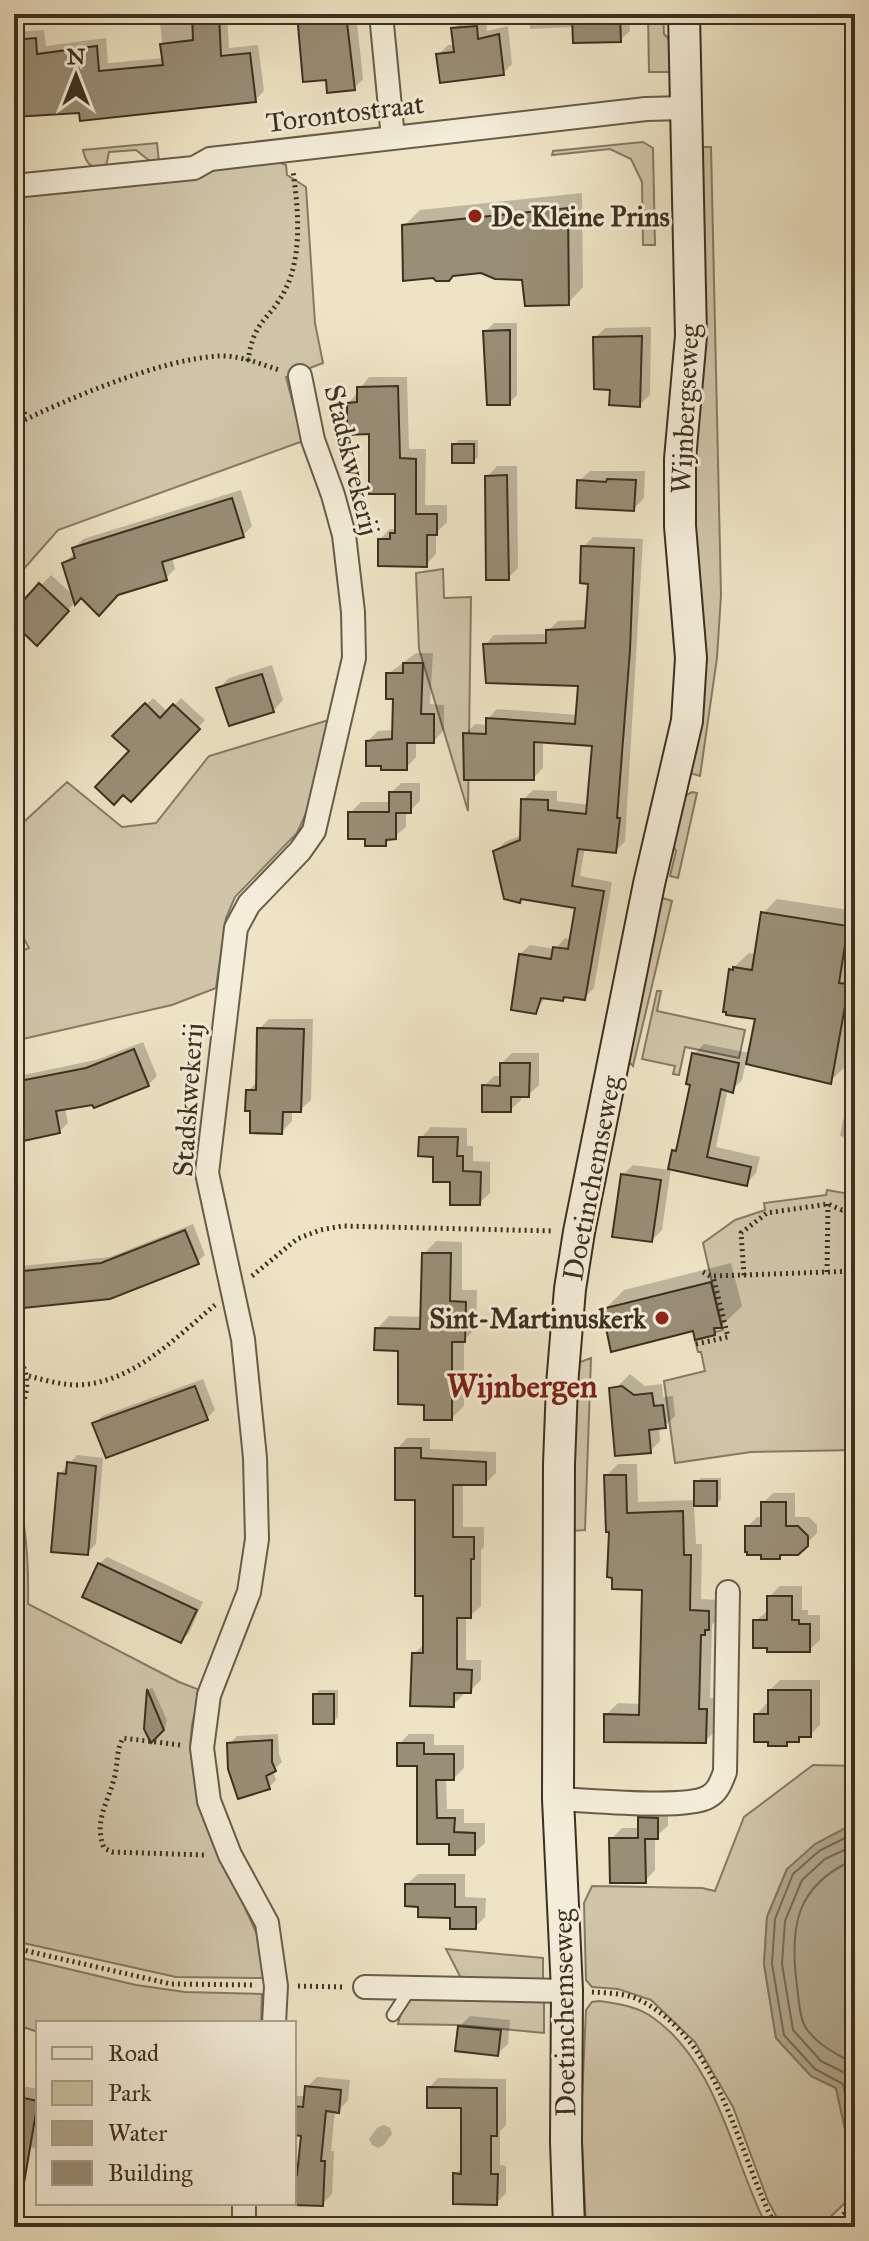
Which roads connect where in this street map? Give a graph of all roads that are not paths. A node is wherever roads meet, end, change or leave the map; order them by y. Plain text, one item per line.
1 (381, 14) edge
2 (684, 14) edge
3 (685, 108) junction
4 (393, 138) junction
5 (14, 186) edge
6 (300, 376) road end
7 (667, 801) joint
8 (728, 1592) dead end
9 (558, 1799) junction
10 (365, 1987) road end
11 (411, 1989) junction
12 (567, 1991) junction
13 (393, 2015) dead end
14 (274, 2021) edge
15 (244, 2205) edge
16 (244, 2227) edge
17 (569, 2227) edge

1 - 4 street
2 - 3 street, Wijnbergseweg
3 - 4 street, Torontostraat
3 - 7 street, Wijnbergseweg
4 - 5 street, Torontostraat
6 - 14 street, Stadskwekerij
7 - 9 street, Doetinchemseweg
8 - 9 street
9 - 12 street, Doetinchemseweg
10 - 11 street
11 - 12 street
11 - 13 lane
12 - 17 street, Doetinchemseweg
15 - 16 street

